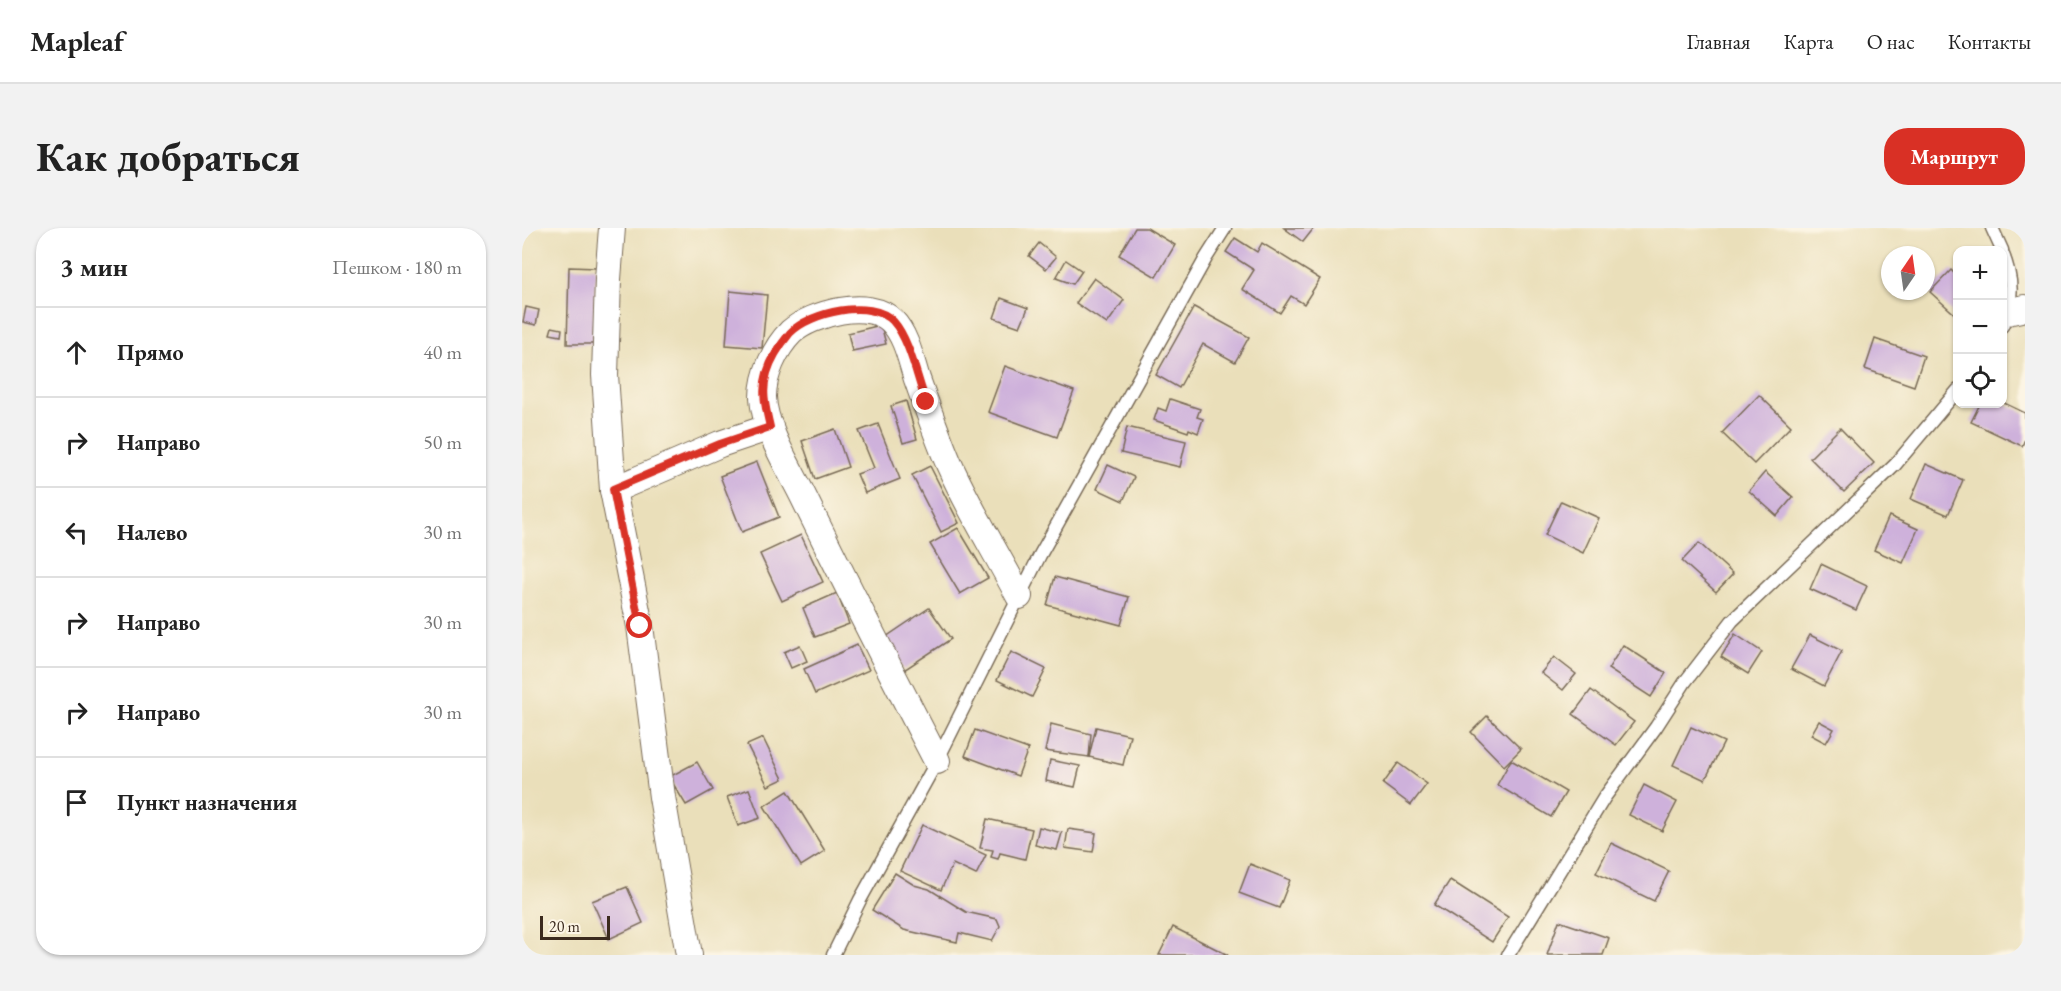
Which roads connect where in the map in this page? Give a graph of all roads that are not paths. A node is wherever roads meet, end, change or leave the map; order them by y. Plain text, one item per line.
1 (612, 228) edge
2 (1225, 228) edge
3 (1992, 228) edge
4 (2000, 246) edge
5 (2007, 264) edge
6 (2012, 315) edge
7 (1953, 396) edge
8 (770, 427) junction
9 (613, 489) junction
10 (1019, 596) junction
11 (937, 761) junction
12 (689, 955) edge
13 (832, 955) edge
14 (1508, 955) edge

1 - 9 street
2 - 10 lane
3 - 4 lane
5 - 6 lane
7 - 14 lane
8 - 9 street
8 - 10 street
8 - 11 street
9 - 12 street
10 - 11 lane
11 - 13 lane

